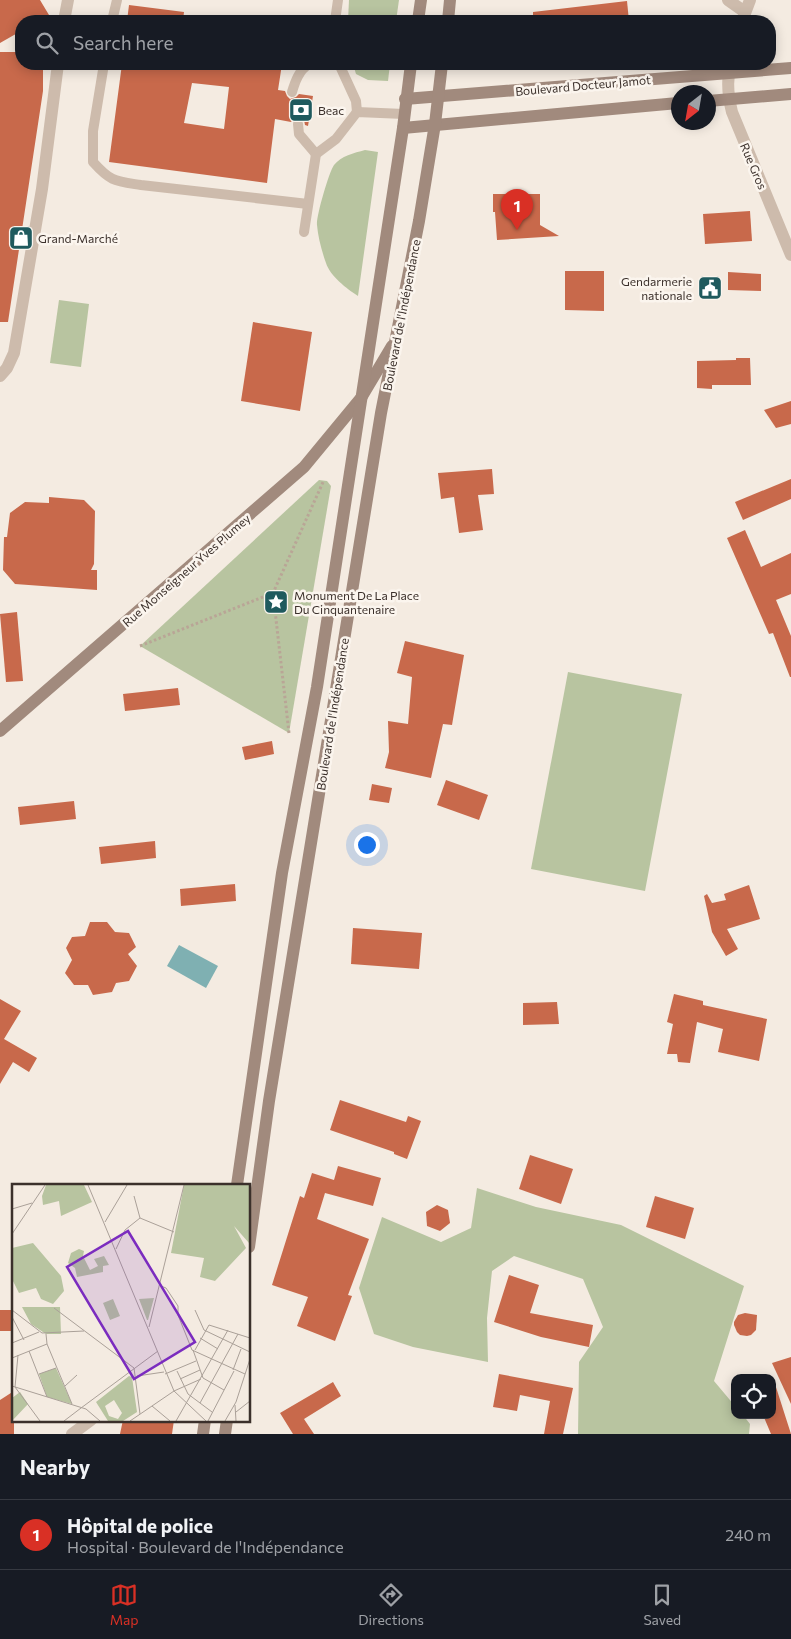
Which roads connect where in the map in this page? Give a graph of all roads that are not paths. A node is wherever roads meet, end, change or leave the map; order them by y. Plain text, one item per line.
1 (68, 0) edge
2 (117, 0) edge
3 (333, 0) edge
4 (338, 0) edge
5 (421, 0) edge
6 (450, 0) edge
7 (728, 0) edge
8 (750, 0) edge
9 (65, 15) edge
10 (113, 15) edge
11 (336, 15) edge
12 (419, 15) edge
13 (449, 15) edge
14 (741, 15) edge
15 (744, 15) edge
16 (776, 68) edge
17 (791, 68) edge
18 (57, 70) edge
19 (103, 70) edge
20 (302, 70) edge
21 (342, 70) edge
22 (410, 70) edge
23 (441, 70) edge
24 (709, 70) edge
25 (729, 70) edge
26 (292, 92) dead end
27 (791, 94) edge
28 (437, 97) junction
29 (405, 99) junction
30 (729, 99) junction
31 (716, 100) edge
32 (671, 105) edge
33 (357, 112) junction
34 (404, 114) junction
35 (298, 124) dead end
36 (434, 124) junction
37 (403, 128) junction
38 (316, 154) junction
39 (308, 204) junction
40 (304, 232) dead end
41 (791, 255) edge
42 (397, 336) junction
43 (0, 376) edge
44 (361, 398) junction
45 (1, 728) edge
46 (237, 1184) edge
47 (250, 1239) edge
48 (88, 1422) edge
49 (72, 1434) edge

1 - 9 street
2 - 10 lane
3 - 4 lane
4 - 11 lane
5 - 12 main road
6 - 13 main road
7 - 14 street
8 - 15 street
16 - 17 main road, Boulevard Docteur Jamot
18 - 43 street
19 - 39 lane
20 - 26 lane
21 - 33 lane
22 - 29 main road, Boulevard de l'Indépendance
23 - 28 main road, Boulevard de l'Indépendance
24 - 28 main road, Boulevard Docteur Jamot
25 - 30 street, Rue Gros
27 - 30 main road
28 - 29 main road, Boulevard Docteur Jamot
28 - 36 main road, Boulevard de l'Indépendance
29 - 34 main road, Boulevard de l'Indépendance
30 - 31 main road
30 - 41 street, Rue Gros
32 - 36 main road
33 - 34 lane
33 - 38 lane
34 - 37 main road, Boulevard de l'Indépendance
35 - 38 lane
36 - 37 main road
36 - 42 main road, Boulevard de l'Indépendance
37 - 44 main road, Boulevard de l'Indépendance
38 - 39 lane
39 - 40 lane
42 - 44 main road
42 - 47 main road, Boulevard de l'Indépendance
44 - 45 main road, Rue Monseigneur Yves Plumey
44 - 46 main road, Boulevard de l'Indépendance
48 - 49 street

